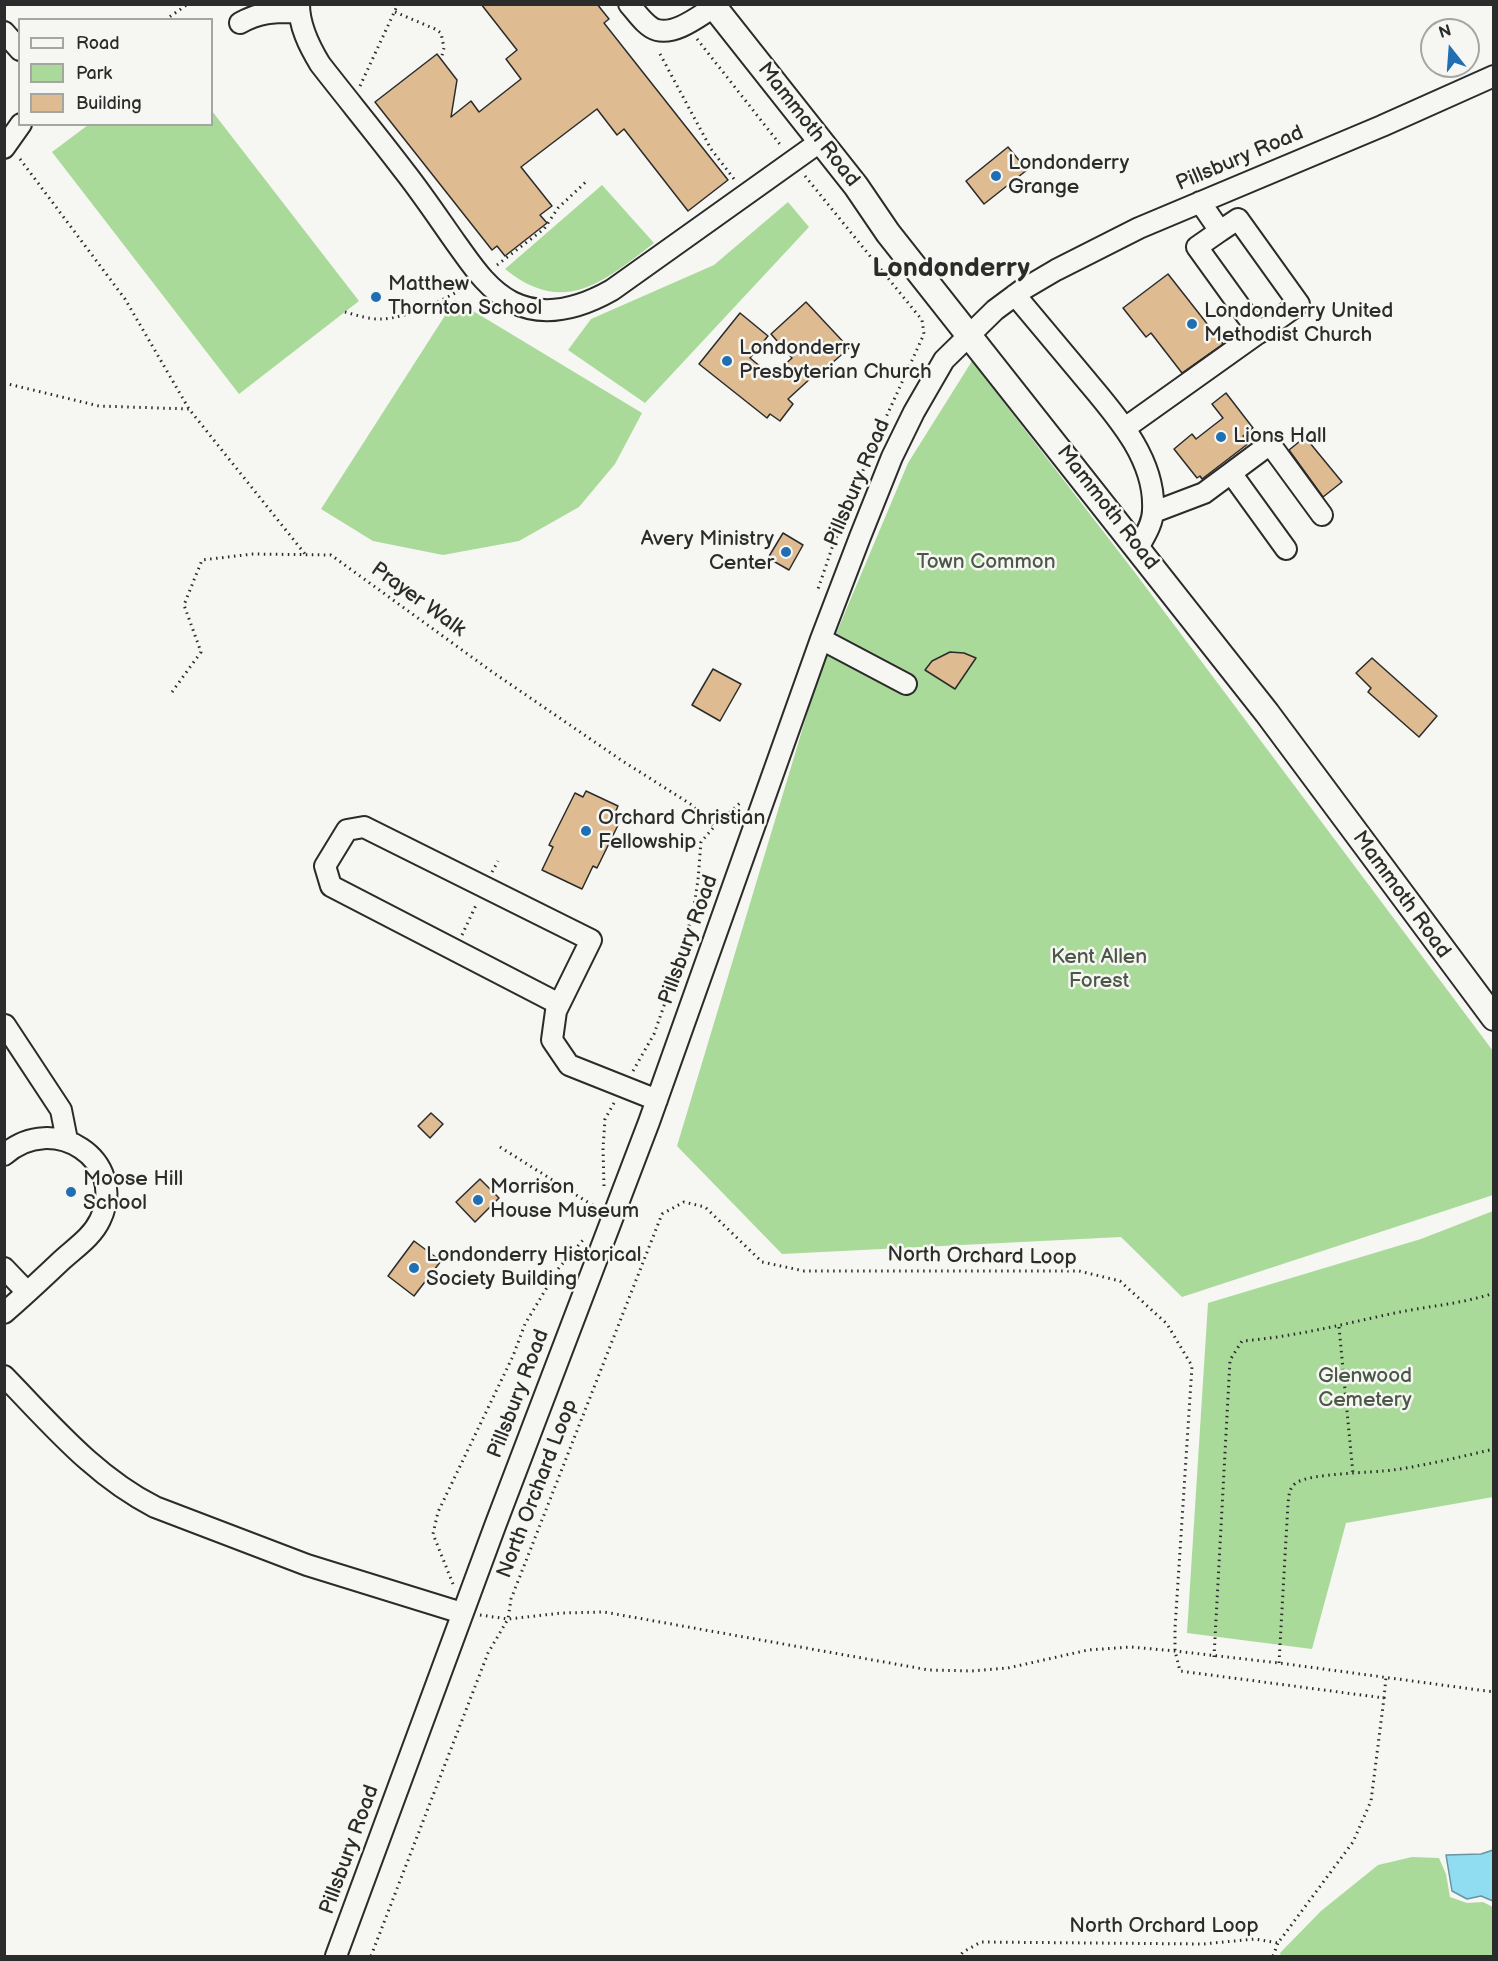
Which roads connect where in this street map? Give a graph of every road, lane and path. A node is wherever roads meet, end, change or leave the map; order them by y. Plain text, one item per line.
1 (188, 4) edge
2 (398, 4) edge
3 (629, 4) edge
4 (713, 6) edge
5 (299, 8) edge
6 (395, 12) junction
7 (168, 18) edge
8 (240, 23) dead end
9 (4, 32) edge
10 (694, 35) dead end
11 (18, 48) edge
12 (660, 54) dead end
13 (441, 59) dead end
14 (1494, 76) edge
15 (352, 104) junction
16 (20, 126) edge
17 (821, 141) junction
18 (6, 145) edge
19 (793, 162) junction
20 (588, 180) dead end
21 (747, 194) junction
22 (1200, 202) junction
23 (1220, 231) junction
24 (481, 277) junction
25 (1015, 295) junction
26 (345, 312) dead end
27 (970, 333) junction
28 (1259, 333) junction
29 (4, 384) edge
30 (189, 408) junction
31 (1125, 428) junction
32 (1231, 473) junction
33 (1154, 512) junction
34 (1322, 515) dead end
35 (1138, 548) junction
36 (1287, 549) dead end
37 (306, 555) junction
38 (815, 599) dead end
39 (821, 639) junction
40 (906, 684) dead end
41 (172, 692) dead end
42 (746, 795) dead end
43 (714, 827) junction
44 (480, 896) dead end
45 (454, 950) junction
46 (559, 1004) junction
47 (1494, 1018) edge
48 (5, 1025) edge
49 (624, 1087) junction
50 (657, 1100) junction
51 (67, 1140) junction
52 (500, 1147) dead end
53 (4, 1155) edge
54 (604, 1190) dead end
55 (603, 1207) junction
56 (583, 1240) dead end
57 (4, 1268) edge
58 (27, 1292) junction
59 (1494, 1293) edge
60 (4, 1313) edge
61 (1339, 1327) junction
62 (4, 1376) edge
63 (1494, 1449) edge
64 (1353, 1474) junction
65 (462, 1613) junction
66 (508, 1619) junction
67 (1175, 1651) junction
68 (1214, 1657) junction
69 (1279, 1663) junction
70 (1386, 1677) junction
71 (1494, 1692) edge
72 (1384, 1698) junction
73 (1278, 1943) junction
74 (336, 1956) edge
75 (371, 1956) edge
76 (960, 1956) edge
77 (1274, 1956) edge

1 - 7 path
2 - 6 path
3 - 4 street
4 - 17 main road, Mammoth Road
5 - 8 street
5 - 15 street
6 - 13 path
6 - 15 path
9 - 11 street
10 - 19 path
12 - 21 path
14 - 22 street, Pillsbury Road
15 - 24 street
16 - 18 street
17 - 19 street
17 - 27 main road, Mammoth Road
18 - 30 path
19 - 21 street
19 - 38 path
20 - 24 path
21 - 24 street
22 - 23 street
22 - 25 street, Pillsbury Road
23 - 28 street
23 - 28 street
24 - 26 path
25 - 27 street, Pillsbury Road
25 - 31 street
27 - 35 main road, Mammoth Road
27 - 39 street, Pillsbury Road
28 - 31 street
29 - 30 path
30 - 37 path
31 - 33 street
32 - 33 street
32 - 34 street
32 - 36 street
33 - 35 street
35 - 47 main road, Mammoth Road
37 - 41 path, Prayer Walk
37 - 43 path, Prayer Walk
39 - 40 street
39 - 50 street, Pillsbury Road
42 - 43 path
43 - 49 path
44 - 45 path
45 - 46 street
45 - 46 street
46 - 49 street
48 - 51 street
49 - 50 street
49 - 54 path
50 - 55 street, Pillsbury Road
51 - 53 street
51 - 58 street
52 - 55 path
55 - 65 street, Pillsbury Road
56 - 65 path
57 - 58 street
58 - 60 street
59 - 61 path
61 - 64 path
61 - 68 path
62 - 65 street
63 - 64 path
64 - 69 path
65 - 66 path
65 - 74 street, Pillsbury Road
66 - 67 path
66 - 67 path, North Orchard Loop
66 - 75 path, North Orchard Loop
67 - 68 path
67 - 72 path
68 - 69 path
69 - 70 path
70 - 71 path
70 - 72 path, North Orchard Loop
72 - 73 path, North Orchard Loop
73 - 76 path, North Orchard Loop
73 - 77 path

